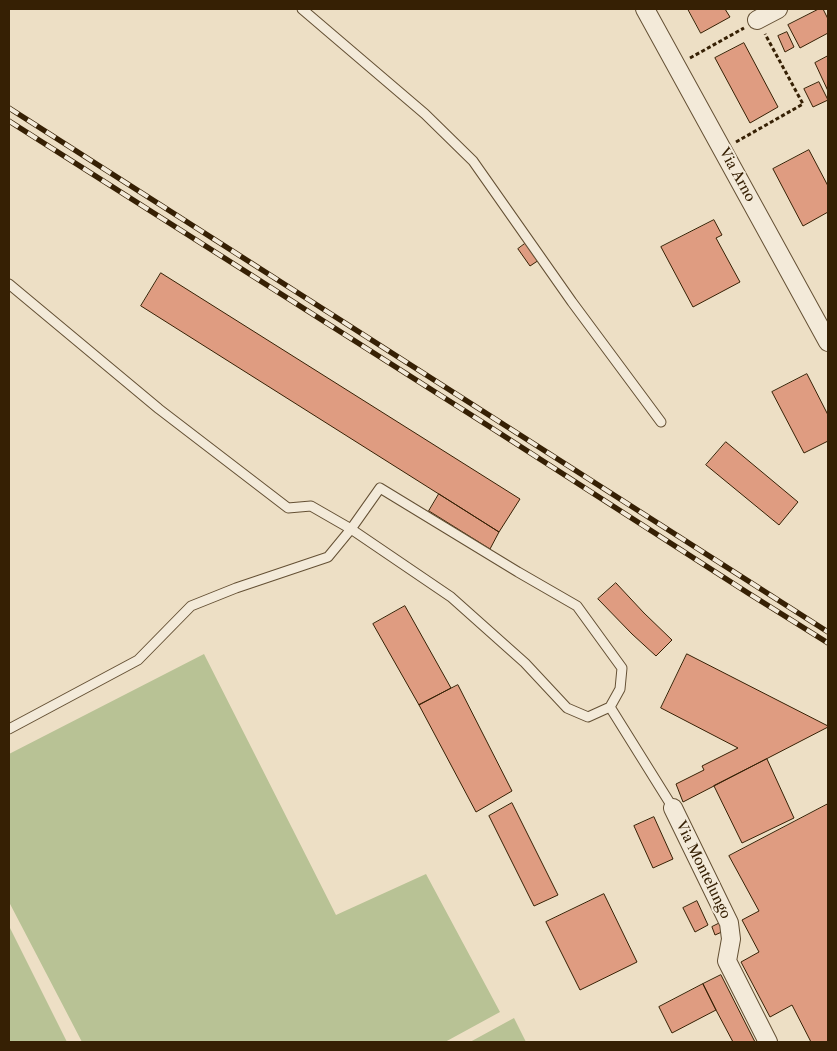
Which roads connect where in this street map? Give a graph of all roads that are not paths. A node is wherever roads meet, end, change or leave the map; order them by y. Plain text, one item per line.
1 (302, 9) edge
2 (645, 9) edge
3 (778, 9) edge
4 (757, 20) road end
5 (9, 284) edge
6 (828, 342) edge
7 (661, 422) dead end
8 (351, 529) junction
9 (610, 707) junction
10 (9, 729) edge
11 (673, 808) joint
12 (768, 1042) edge

1 - 7 lane
2 - 6 street, Via Arno
3 - 4 street
5 - 8 lane
8 - 9 lane
8 - 9 lane
8 - 10 lane
9 - 11 lane
11 - 12 street, Via Montelungo

